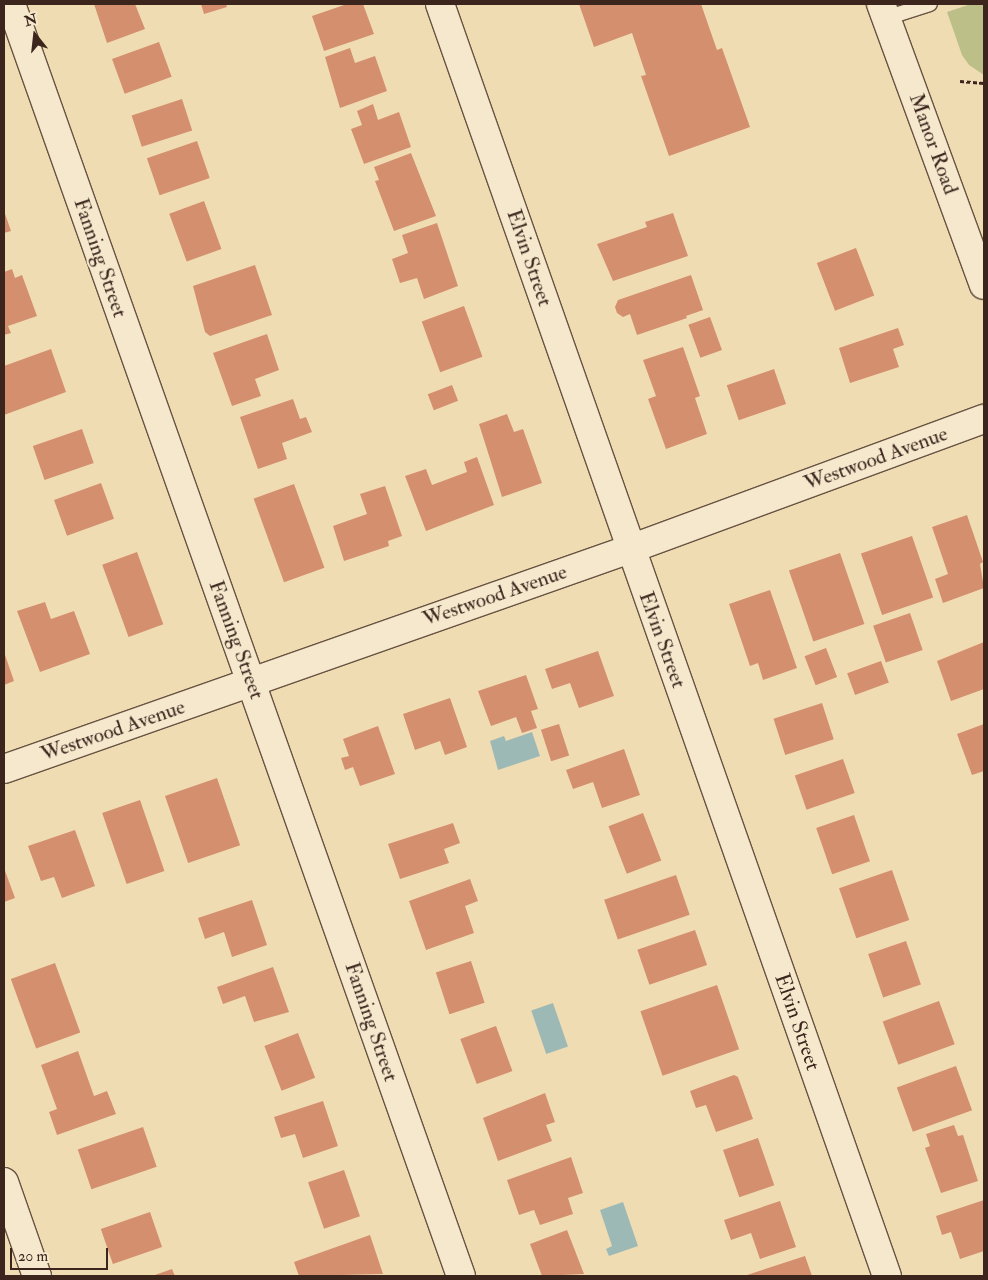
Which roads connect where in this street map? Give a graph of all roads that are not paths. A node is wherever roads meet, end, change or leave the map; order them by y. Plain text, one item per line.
1 (10, 4) edge
2 (440, 4) edge
3 (930, 4) edge
4 (885, 9) edge
5 (984, 285) edge
6 (984, 419) edge
7 (630, 549) junction
8 (251, 682) junction
9 (4, 769) edge
10 (4, 1182) edge
11 (37, 1276) edge
12 (461, 1276) edge
13 (887, 1276) edge

1 - 8 street, Fanning Street
2 - 7 street, Elvin Street
3 - 4 lane
4 - 5 street, Manor Road
6 - 7 street, Westwood Avenue
7 - 8 street, Westwood Avenue
7 - 13 street, Elvin Street
8 - 9 street, Westwood Avenue
8 - 12 street, Fanning Street
10 - 11 street

